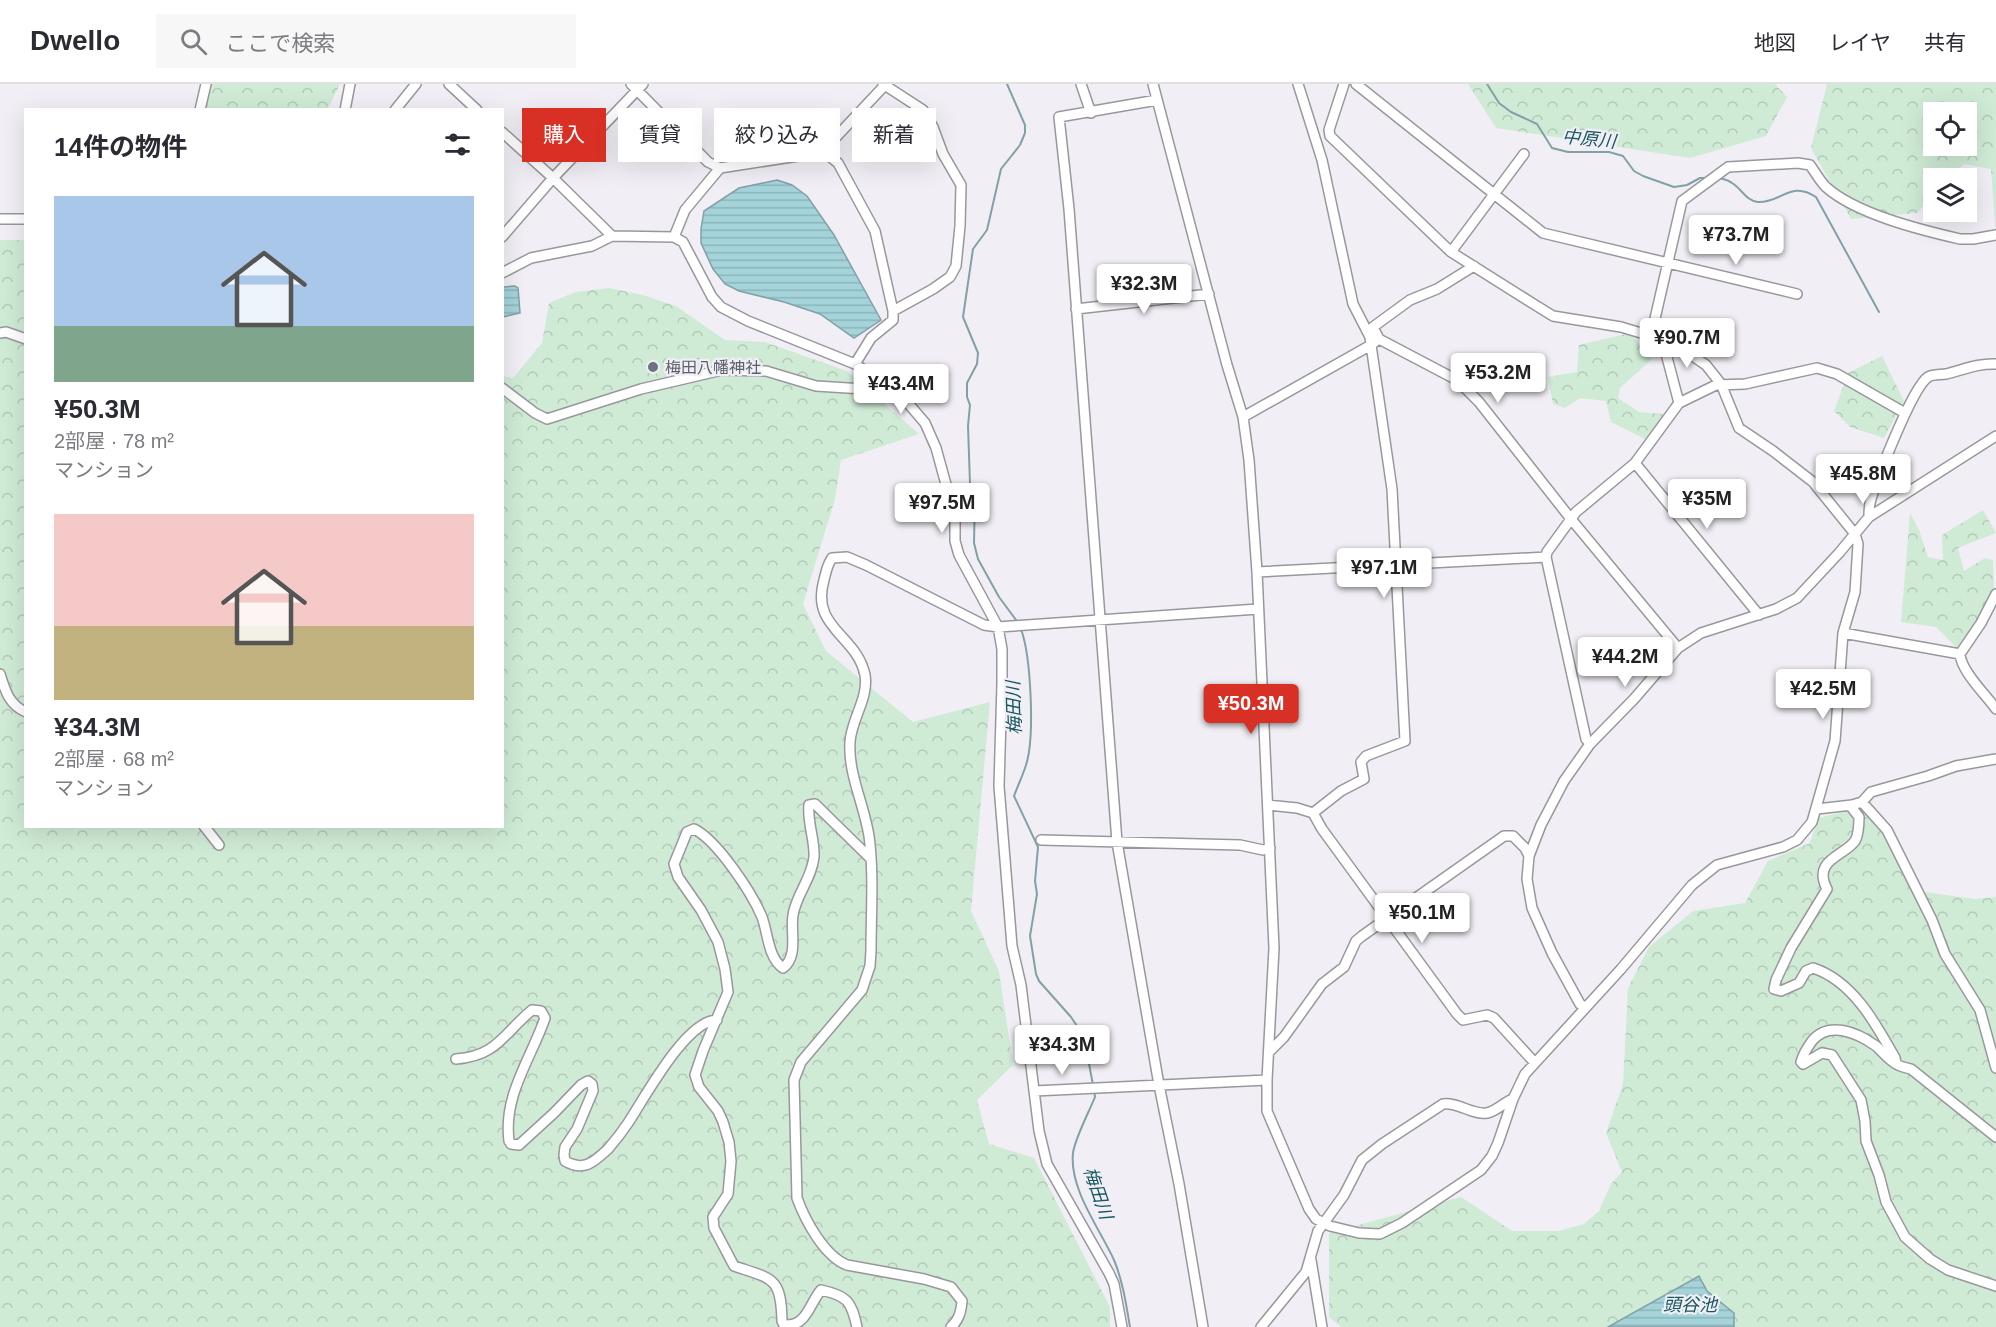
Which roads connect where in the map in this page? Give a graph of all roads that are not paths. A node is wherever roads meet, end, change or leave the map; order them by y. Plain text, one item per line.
1 (207, 84) edge
2 (350, 84) edge
3 (416, 84) edge
4 (449, 84) edge
5 (885, 84) edge
6 (1081, 84) edge
7 (1153, 84) edge
8 (1298, 84) edge
9 (1344, 84) edge
10 (1356, 84) edge
11 (637, 86) edge
12 (1157, 100) junction
13 (201, 108) edge
14 (345, 108) edge
15 (397, 108) edge
16 (475, 108) edge
17 (1091, 113) junction
18 (840, 133) edge
19 (504, 134) edge
20 (1334, 141) junction
21 (1320, 150) junction
22 (1524, 154) dead end
23 (759, 162) edge
24 (837, 162) edge
25 (720, 168) junction
26 (553, 178) junction
27 (1493, 194) junction
28 (0, 219) edge
29 (24, 219) edge
30 (504, 235) edge
31 (1996, 235) edge
32 (612, 236) junction
33 (674, 237) junction
34 (1450, 252) junction
35 (1669, 264) junction
36 (1474, 266) junction
37 (504, 272) edge
38 (1209, 294) junction
39 (1797, 294) dead end
40 (1076, 309) junction
41 (893, 311) junction
42 (0, 333) edge
43 (1651, 336) junction
44 (24, 338) edge
45 (1375, 342) junction
46 (1663, 342) junction
47 (855, 364) junction
48 (1996, 364) edge
49 (1721, 384) junction
50 (504, 389) edge
51 (895, 391) junction
52 (1679, 403) junction
53 (1905, 413) junction
54 (1243, 417) junction
55 (1996, 436) edge
56 (1635, 463) junction
57 (1869, 517) junction
58 (1572, 519) junction
59 (1855, 534) junction
60 (1546, 557) junction
61 (1396, 564) junction
62 (1257, 572) junction
63 (1996, 594) edge
64 (1258, 609) junction
65 (1759, 615) junction
66 (1101, 619) junction
67 (999, 627) junction
68 (1843, 633) junction
69 (1678, 648) junction
70 (1960, 654) junction
71 (0, 674) edge
72 (1996, 709) edge
73 (24, 711) edge
74 (1590, 744) junction
75 (1996, 759) edge
76 (1862, 802) junction
77 (1852, 805) junction
78 (1268, 806) junction
79 (1817, 809) junction
80 (1313, 813) junction
81 (206, 828) edge
82 (1041, 840) dead end
83 (1117, 842) junction
84 (219, 845) dead end
85 (1270, 848) junction
86 (1529, 856) junction
87 (869, 857) junction
88 (1387, 919) junction
89 (1585, 1007) junction
90 (717, 1020) junction
91 (1269, 1052) junction
92 (456, 1059) dead end
93 (1534, 1062) junction
94 (1896, 1064) junction
95 (1996, 1068) edge
96 (1266, 1080) junction
97 (1159, 1084) junction
98 (1034, 1091) junction
99 (1514, 1099) junction
100 (1996, 1137) edge
101 (1324, 1224) junction
102 (1311, 1260) junction
103 (1996, 1286) edge
104 (857, 1327) edge
105 (951, 1327) edge
106 (1122, 1327) edge
107 (1203, 1327) edge
108 (1261, 1327) edge
109 (1322, 1327) edge

1 - 13 street
2 - 14 street
3 - 15 street
4 - 16 street
5 - 18 street
5 - 41 street
6 - 17 street
7 - 12 street
8 - 21 street
9 - 20 street
10 - 27 street
11 - 25 street
11 - 26 street
12 - 17 street
12 - 38 street
17 - 40 street
19 - 26 street
20 - 21 street
20 - 34 street
21 - 45 street
22 - 27 street
23 - 25 street
24 - 41 street
25 - 33 street
26 - 30 street
26 - 32 street
27 - 34 street
27 - 35 street
28 - 29 street
31 - 35 street
32 - 33 street
32 - 37 street
33 - 47 street
34 - 36 street
35 - 39 street
35 - 43 street
36 - 43 street
36 - 45 street
38 - 40 street
38 - 54 street
40 - 66 street
41 - 47 street
42 - 44 street
43 - 46 street
45 - 54 street
45 - 58 street
45 - 61 street
46 - 49 street
46 - 52 street
47 - 51 street
48 - 53 street
49 - 52 street
49 - 53 street
49 - 59 street
50 - 51 street
51 - 67 street
52 - 56 street
53 - 57 street
54 - 62 street
55 - 57 street
56 - 58 street
56 - 65 street
57 - 59 street
58 - 60 street
58 - 69 street
59 - 65 street
59 - 68 street
60 - 61 street
60 - 74 street
61 - 62 street
61 - 80 street
62 - 64 street
63 - 70 street
64 - 66 street
64 - 78 street
65 - 69 street
66 - 67 street
66 - 83 street
67 - 87 street
67 - 98 street
68 - 70 street
68 - 79 street
69 - 74 street
70 - 72 street
71 - 73 street
74 - 86 street
75 - 76 street
76 - 77 street
76 - 95 street
77 - 79 street
77 - 94 street
78 - 80 street
78 - 85 street
79 - 89 street
80 - 88 street
81 - 84 street
82 - 83 street
83 - 85 street
83 - 97 street
85 - 91 street
86 - 88 street
86 - 89 street
87 - 90 street
87 - 105 street
88 - 91 street
88 - 93 street
89 - 93 street
90 - 92 street
90 - 104 street
91 - 96 street
93 - 99 street
94 - 100 street
94 - 103 street
96 - 97 street
96 - 101 street
97 - 98 street
97 - 107 street
98 - 106 street
99 - 101 street
99 - 101 street
101 - 102 street
102 - 108 street
102 - 109 street

